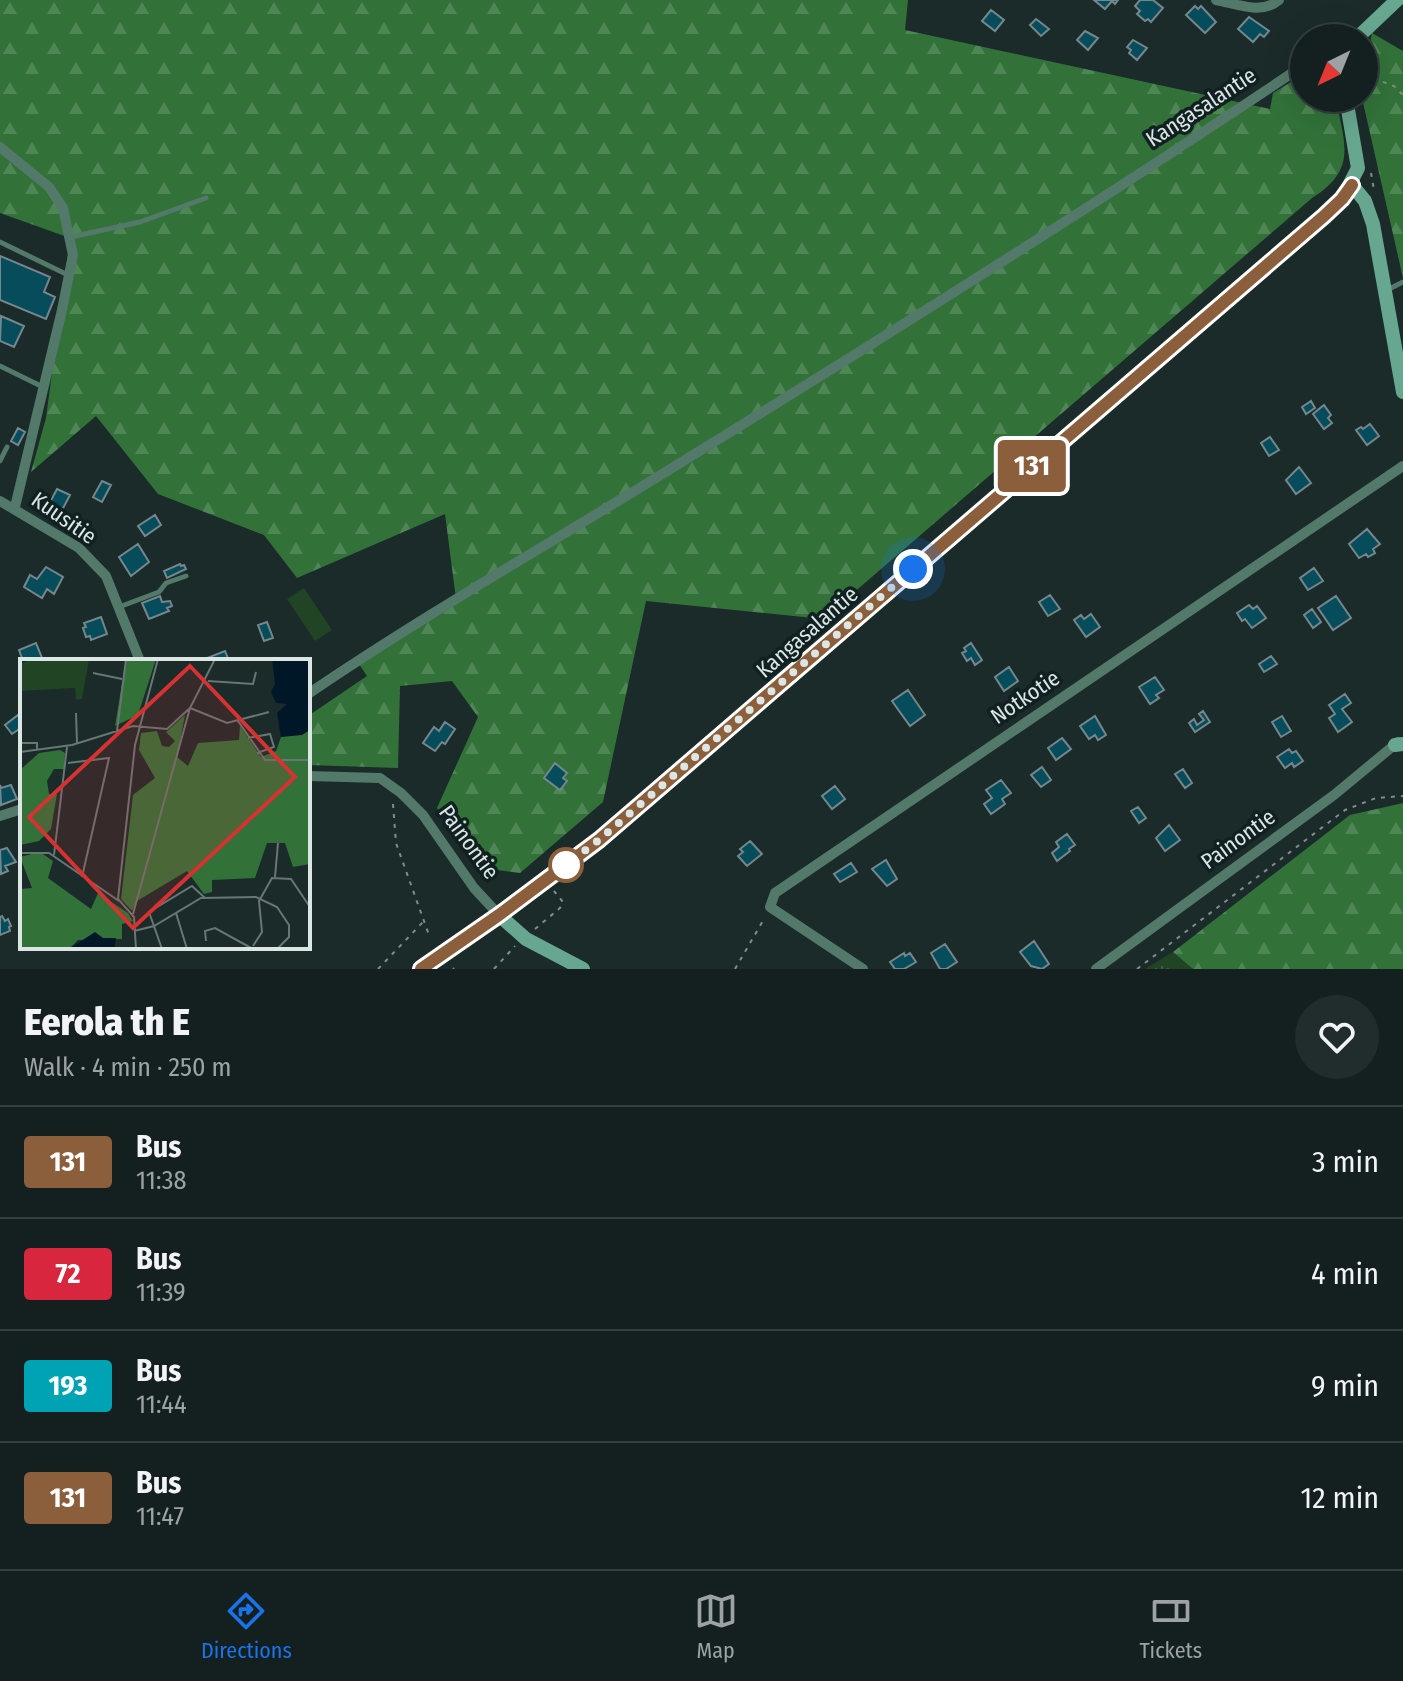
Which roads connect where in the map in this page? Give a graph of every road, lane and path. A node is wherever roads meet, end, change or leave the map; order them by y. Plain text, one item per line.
1 (1216, 0) edge
2 (1279, 0) edge
3 (1397, 0) edge
4 (1372, 24) edge
5 (1290, 74) edge
6 (1378, 80) edge
7 (1403, 95) edge
8 (1348, 112) edge
9 (0, 147) edge
10 (1352, 185) junction
11 (206, 198) dead end
12 (70, 237) junction
13 (0, 242) edge
14 (69, 275) junction
15 (1403, 282) edge
16 (1386, 291) junction
17 (0, 366) edge
18 (44, 387) junction
19 (1403, 392) edge
20 (7, 447) dead end
21 (0, 461) edge
22 (1403, 466) edge
23 (0, 501) edge
24 (15, 507) junction
25 (186, 576) dead end
26 (118, 607) junction
27 (139, 659) edge
28 (310, 693) edge
29 (1400, 742) edge
30 (310, 776) edge
31 (401, 793) junction
32 (1403, 796) edge
33 (20, 810) edge
34 (0, 816) edge
35 (546, 880) junction
36 (770, 907) junction
37 (499, 915) junction
38 (424, 921) junction
39 (429, 935) dead end
40 (524, 938) junction
41 (378, 969) edge
42 (421, 969) edge
43 (494, 969) edge
44 (583, 969) edge
45 (735, 969) edge
46 (863, 969) edge
47 (1096, 969) edge
48 (1137, 969) edge

1 - 2 street
3 - 4 main road
5 - 28 street, Kangasalantie
6 - 7 path
8 - 10 main road
9 - 12 street
10 - 16 main road
10 - 35 main road, Kangasalantie
11 - 12 lane
12 - 14 street
13 - 14 lane
14 - 18 street
15 - 16 lane
16 - 19 main road
17 - 18 lane
18 - 24 street
20 - 21 lane
22 - 36 street, Notkotie
23 - 24 street, Kuusitie
24 - 26 street, Kuusitie
25 - 26 lane
26 - 27 street, Kuusitie
29 - 47 street, Painontie
30 - 31 street, Painontie
31 - 37 street, Painontie
31 - 38 path
32 - 48 path
33 - 34 street
35 - 37 main road, Kangasalantie
35 - 40 path
36 - 45 path
36 - 46 street
37 - 40 main road, Painontie
37 - 42 main road, Kangasalantie
38 - 39 path
38 - 41 path
40 - 43 path
40 - 44 main road, Painontie

